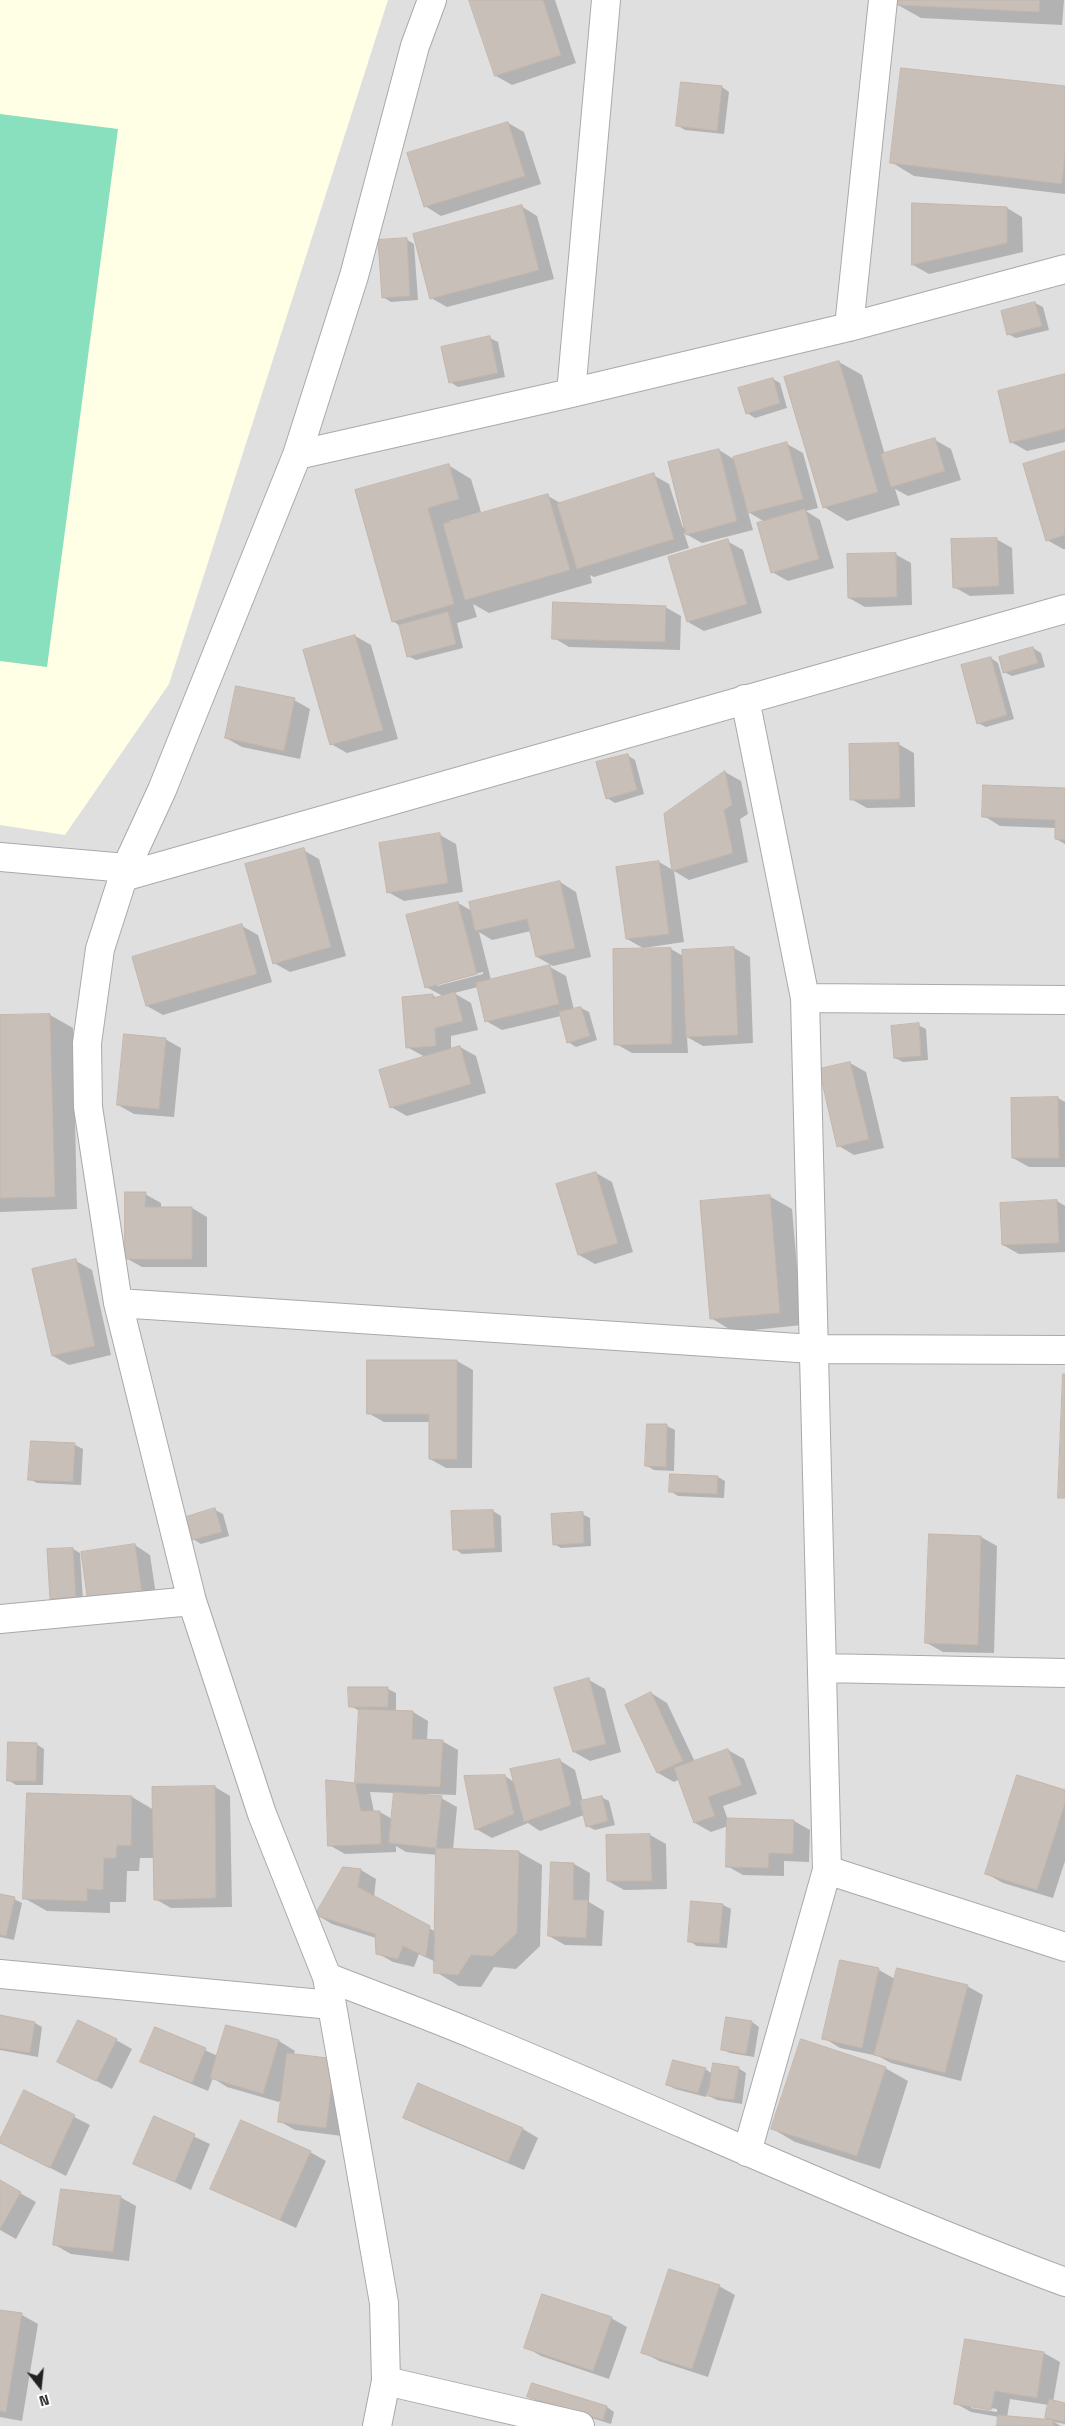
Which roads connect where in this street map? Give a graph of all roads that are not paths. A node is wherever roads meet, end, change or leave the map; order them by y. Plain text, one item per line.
1 (432, 0) edge
2 (606, 0) edge
3 (883, 0) edge
4 (1065, 269) edge
5 (849, 326) junction
6 (571, 393) junction
7 (297, 455) junction
8 (1065, 609) edge
9 (745, 700) junction
10 (0, 857) edge
11 (124, 872) junction
12 (805, 998) junction
13 (1065, 1000) edge
14 (118, 1303) junction
15 (812, 1349) junction
16 (1065, 1350) edge
17 (192, 1601) junction
18 (0, 1619) edge
19 (823, 1668) junction
20 (1065, 1672) edge
21 (827, 1870) junction
22 (1065, 1947) edge
23 (0, 1974) edge
24 (327, 1977) junction
25 (332, 2005) junction
26 (748, 2152) junction
27 (1065, 2282) edge
28 (386, 2381) junction
29 (377, 2426) edge
30 (580, 2426) edge

1 - 7 street
2 - 6 street
3 - 5 street
4 - 5 street
5 - 6 street
6 - 7 street
7 - 11 street
8 - 9 street
9 - 11 street
9 - 12 street
10 - 11 street
11 - 14 street
12 - 13 street
12 - 15 street
14 - 15 street
14 - 17 street
15 - 16 street
15 - 19 street
17 - 18 street
17 - 24 street
19 - 20 street
19 - 21 street
21 - 22 street
21 - 26 street
23 - 25 street
24 - 25 street
24 - 26 street
25 - 28 street
26 - 27 street
28 - 29 street
28 - 30 street

